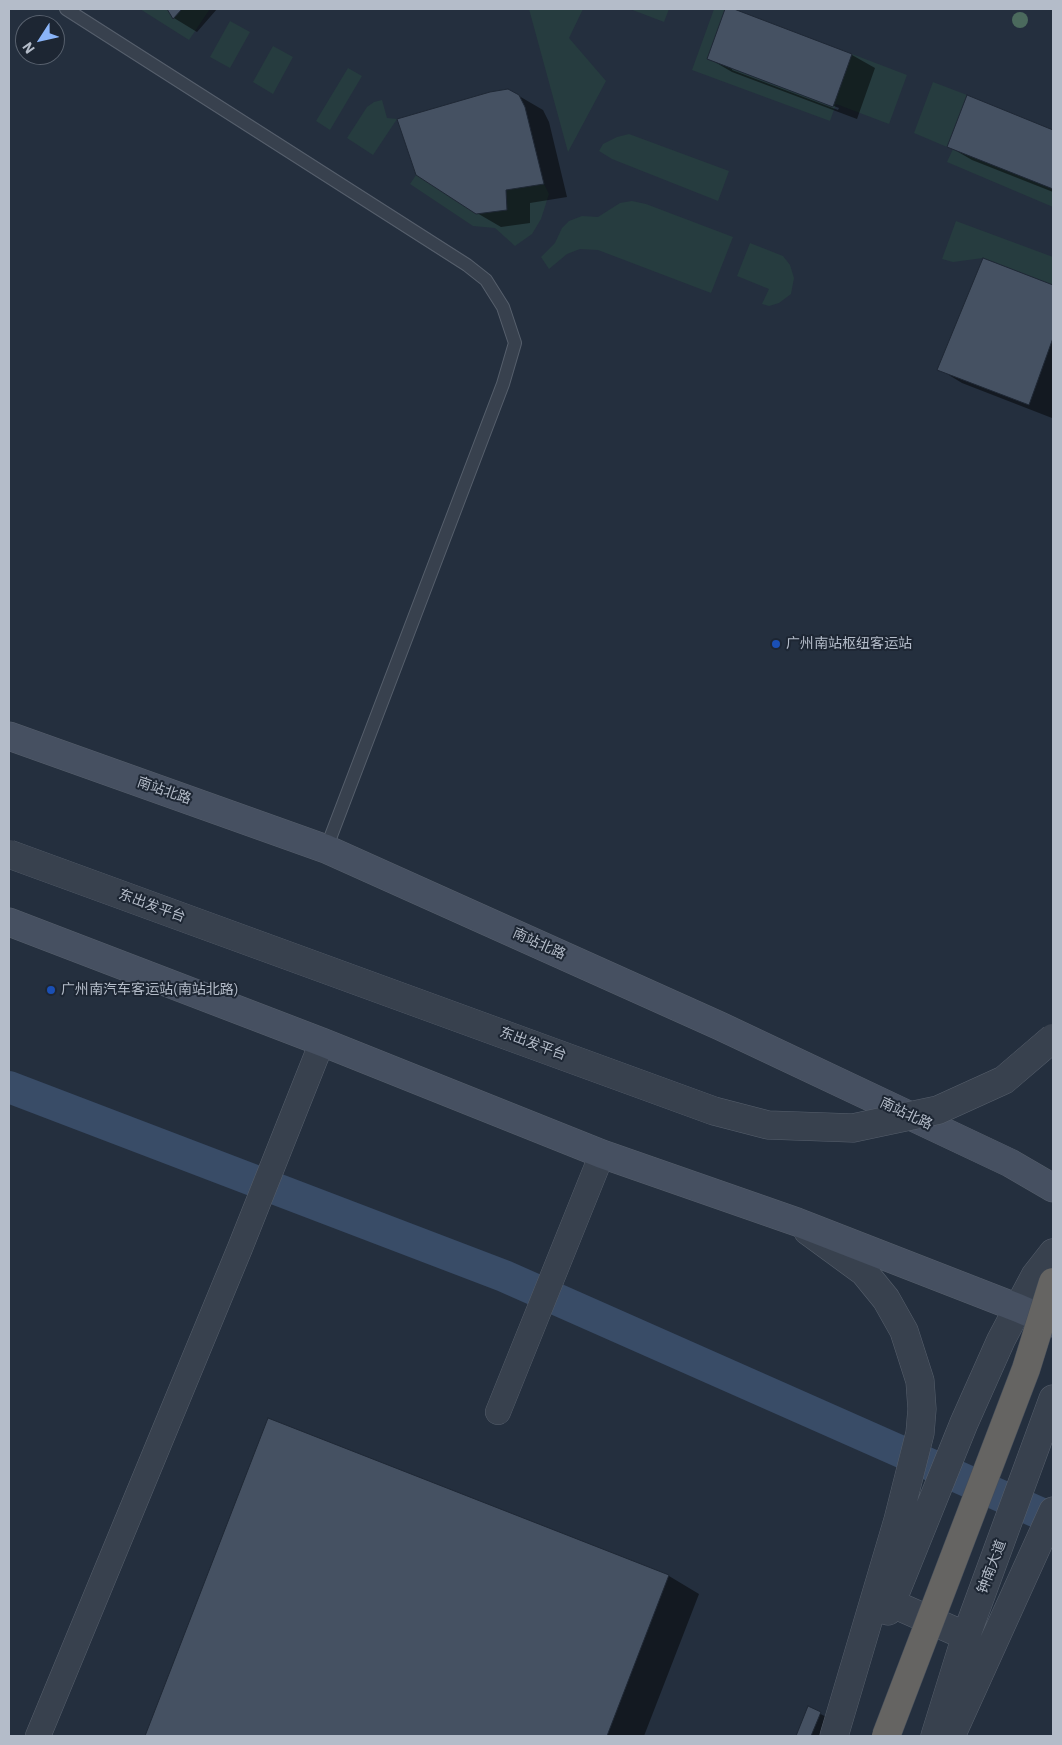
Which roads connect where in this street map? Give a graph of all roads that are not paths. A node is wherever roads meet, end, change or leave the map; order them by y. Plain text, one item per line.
1 (66, 9) edge
2 (9, 736) edge
3 (326, 849) junction
4 (9, 854) edge
5 (9, 922) edge
6 (1053, 1038) edge
7 (322, 1042) junction
8 (602, 1154) junction
9 (1053, 1188) edge
10 (797, 1222) junction
11 (1053, 1253) edge
12 (1053, 1282) edge
13 (1018, 1308) junction
14 (1053, 1323) edge
15 (1053, 1399) edge
16 (498, 1412) dead end
17 (1053, 1511) edge
18 (909, 1527) junction
19 (891, 1603) junction
20 (966, 1636) junction
21 (38, 1736) edge
22 (836, 1736) edge
23 (886, 1736) edge
24 (935, 1736) edge
25 (951, 1736) edge

1 - 3 lane
2 - 3 main road, 南站北路
3 - 9 main road, 南站北路
4 - 6 street, 东出发平台, bridge
5 - 7 main road
7 - 8 main road
7 - 21 street
8 - 10 main road
8 - 16 street
10 - 13 main road
10 - 18 street
11 - 13 street
12 - 23 highway, bridge
13 - 14 main road
13 - 18 street
15 - 20 street, 钟南大道
17 - 25 street
18 - 19 street
18 - 22 street
19 - 20 street
19 - 22 street
20 - 24 street, 钟南大道

